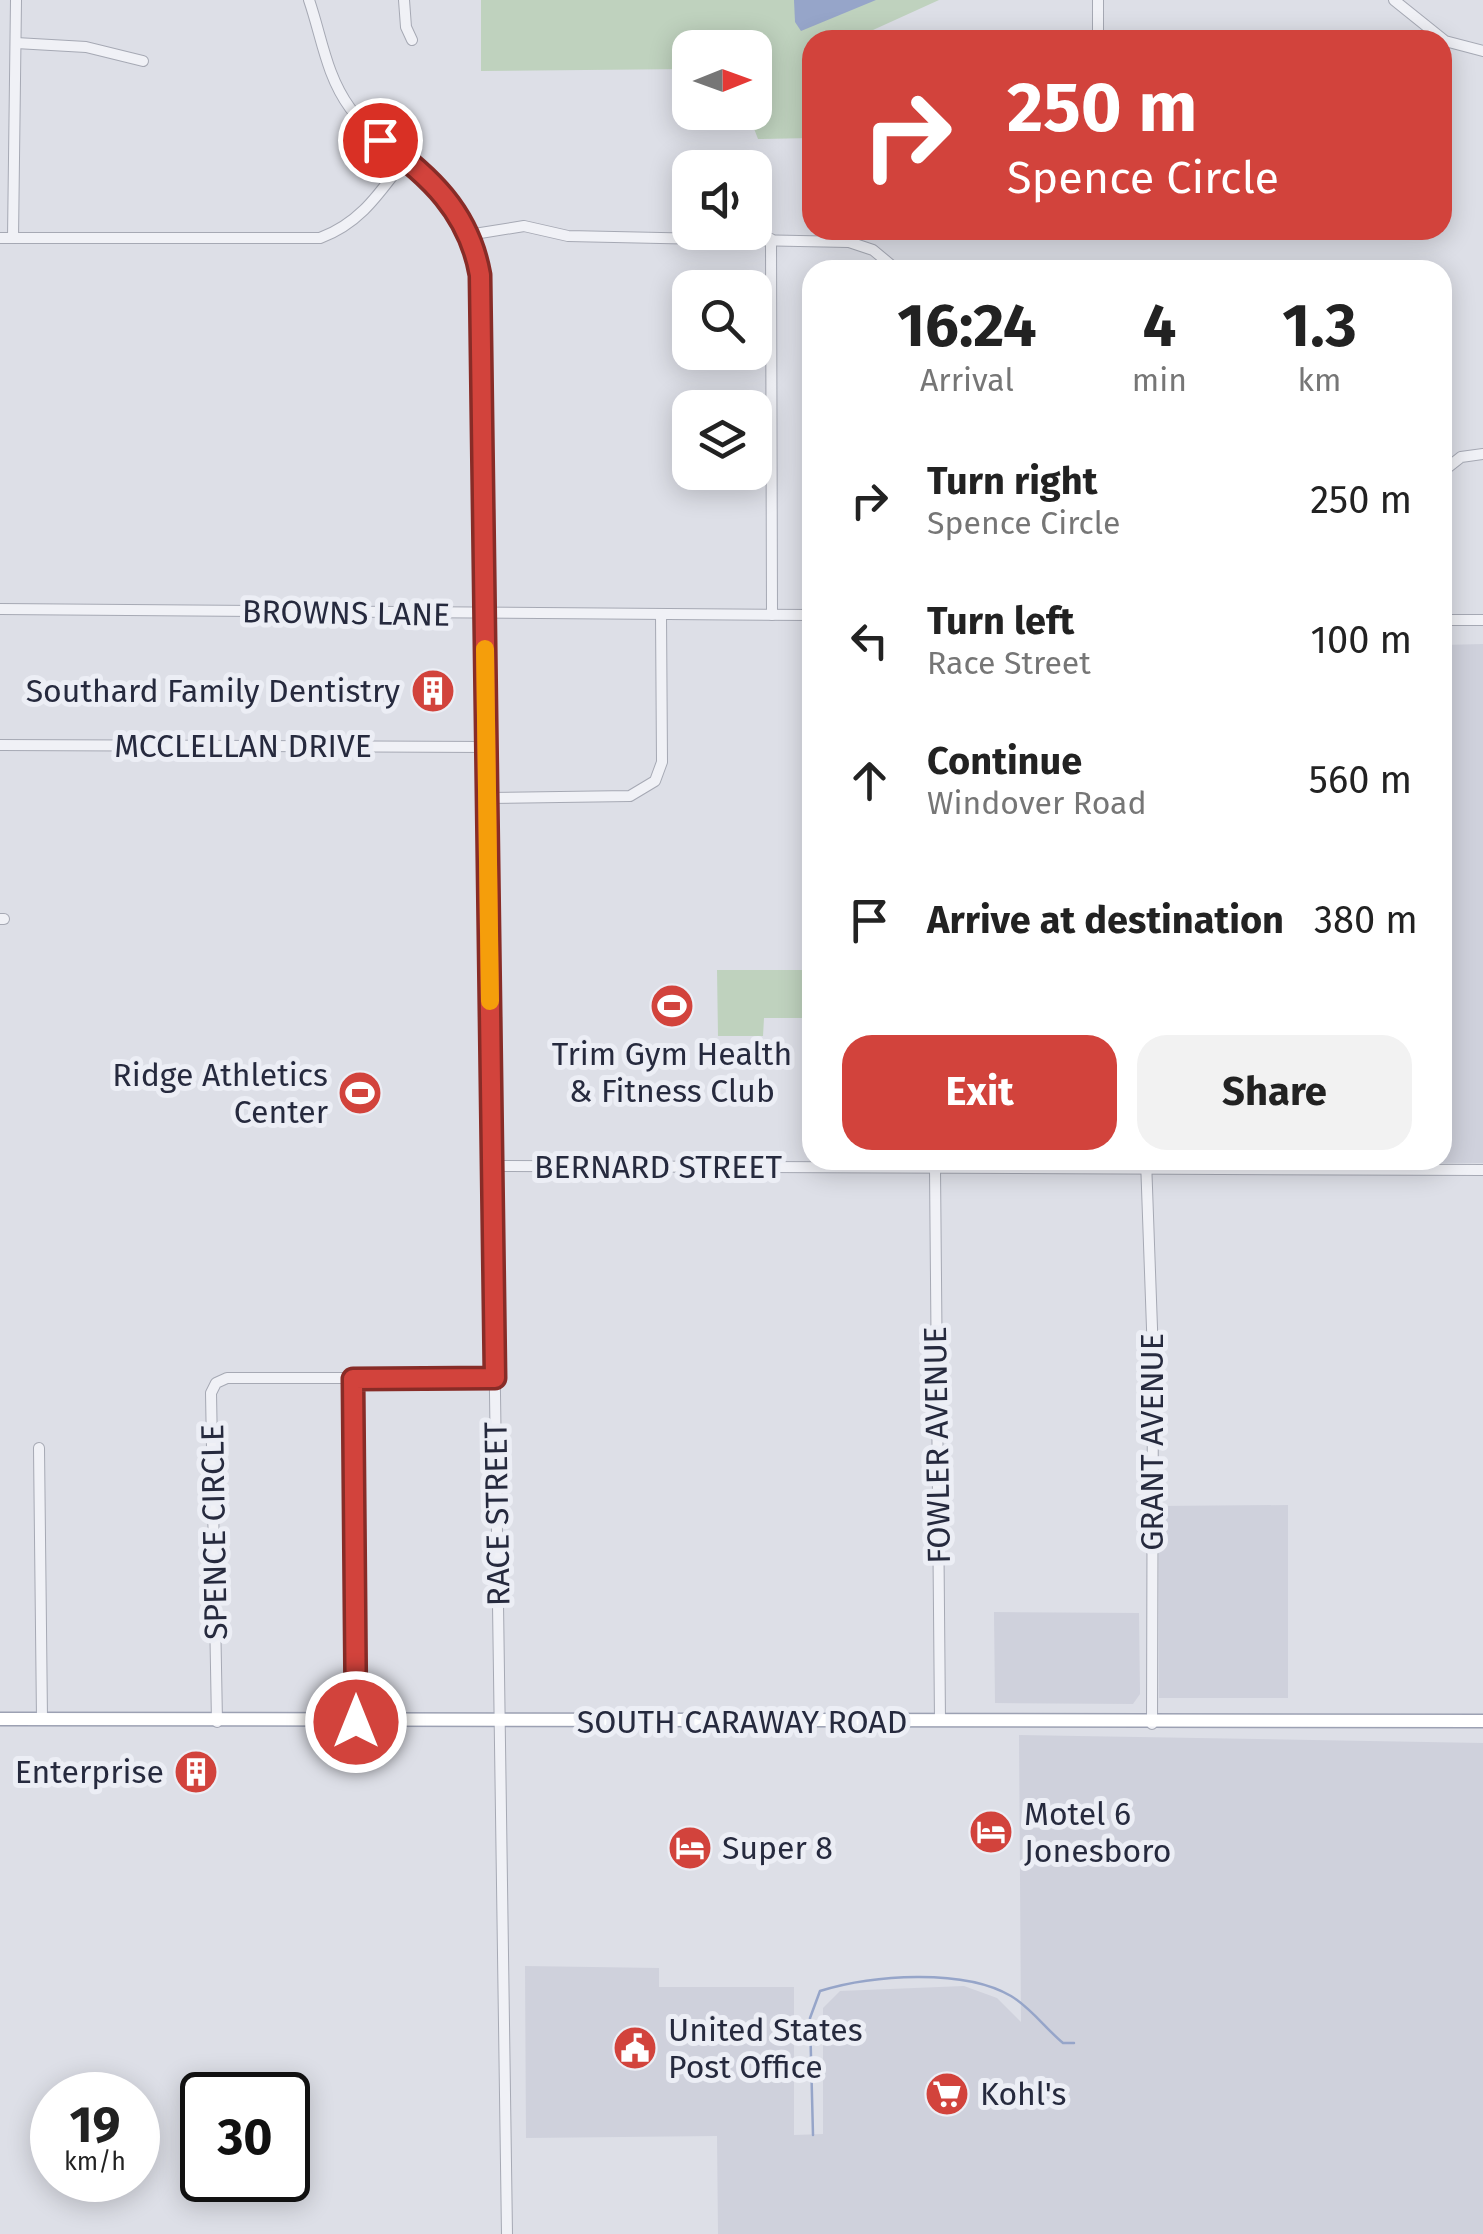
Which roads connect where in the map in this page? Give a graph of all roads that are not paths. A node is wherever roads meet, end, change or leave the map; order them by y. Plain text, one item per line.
1 (16, 0) edge
2 (309, 0) edge
3 (404, 0) edge
4 (1098, 0) edge
5 (1394, 0) edge
6 (1098, 30) edge
7 (1432, 30) edge
8 (412, 40) dead end
9 (16, 43) junction
10 (1452, 43) edge
11 (1483, 51) edge
12 (143, 61) dead end
13 (406, 158) junction
14 (468, 234) junction
15 (0, 238) edge
16 (13, 238) junction
17 (672, 238) edge
18 (772, 239) edge
19 (770, 250) edge
20 (885, 260) edge
21 (1483, 454) edge
22 (1452, 464) edge
23 (0, 609) edge
24 (485, 614) junction
25 (662, 615) junction
26 (772, 615) junction
27 (802, 615) edge
28 (1452, 620) edge
29 (1483, 620) edge
30 (0, 745) edge
31 (486, 748) junction
32 (488, 798) junction
33 (492, 1166) junction
34 (802, 1168) edge
35 (935, 1170) edge
36 (1146, 1170) edge
37 (1452, 1170) edge
38 (1483, 1170) edge
39 (495, 1378) junction
40 (353, 1379) junction
41 (39, 1448) dead end
42 (0, 1718) edge
43 (42, 1719) junction
44 (940, 1721) junction
45 (1483, 1721) edge
46 (218, 1722) junction
47 (356, 1722) junction
48 (501, 1723) junction
49 (1152, 1724) junction
50 (507, 2234) edge

1 - 9 street
2 - 13 street, RACE STREET
3 - 8 street
4 - 6 street
5 - 7 street
9 - 12 street
9 - 16 street
10 - 11 street
13 - 14 street, RACE STREET
13 - 16 street
14 - 17 street
14 - 24 street, RACE STREET
15 - 16 street
18 - 20 street
19 - 26 street
21 - 22 street
23 - 24 street, BROWNS LANE
24 - 25 street, BROWNS LANE
24 - 31 street, RACE STREET
25 - 26 street, BROWNS LANE
25 - 32 street
26 - 27 street, BROWNS LANE
28 - 29 street
30 - 31 street, MCCLELLAN DRIVE
31 - 32 street, RACE STREET
32 - 33 street, RACE STREET
33 - 34 street, BERNARD STREET
33 - 39 street, RACE STREET
35 - 44 street, FOWLER AVENUE
36 - 49 street, GRANT AVENUE
37 - 38 street, BERNARD STREET
39 - 40 street, SPENCE CIRCLE
39 - 48 street, RACE STREET
40 - 46 street, SPENCE CIRCLE
40 - 47 street
41 - 43 street
42 - 43 main road, SOUTH CARAWAY ROAD
43 - 46 main road, SOUTH CARAWAY ROAD
44 - 48 main road, SOUTH CARAWAY ROAD
44 - 49 main road, SOUTH CARAWAY ROAD
45 - 49 main road, SOUTH CARAWAY ROAD
46 - 47 main road, SOUTH CARAWAY ROAD
47 - 48 main road, SOUTH CARAWAY ROAD
48 - 50 street, RACE STREET

